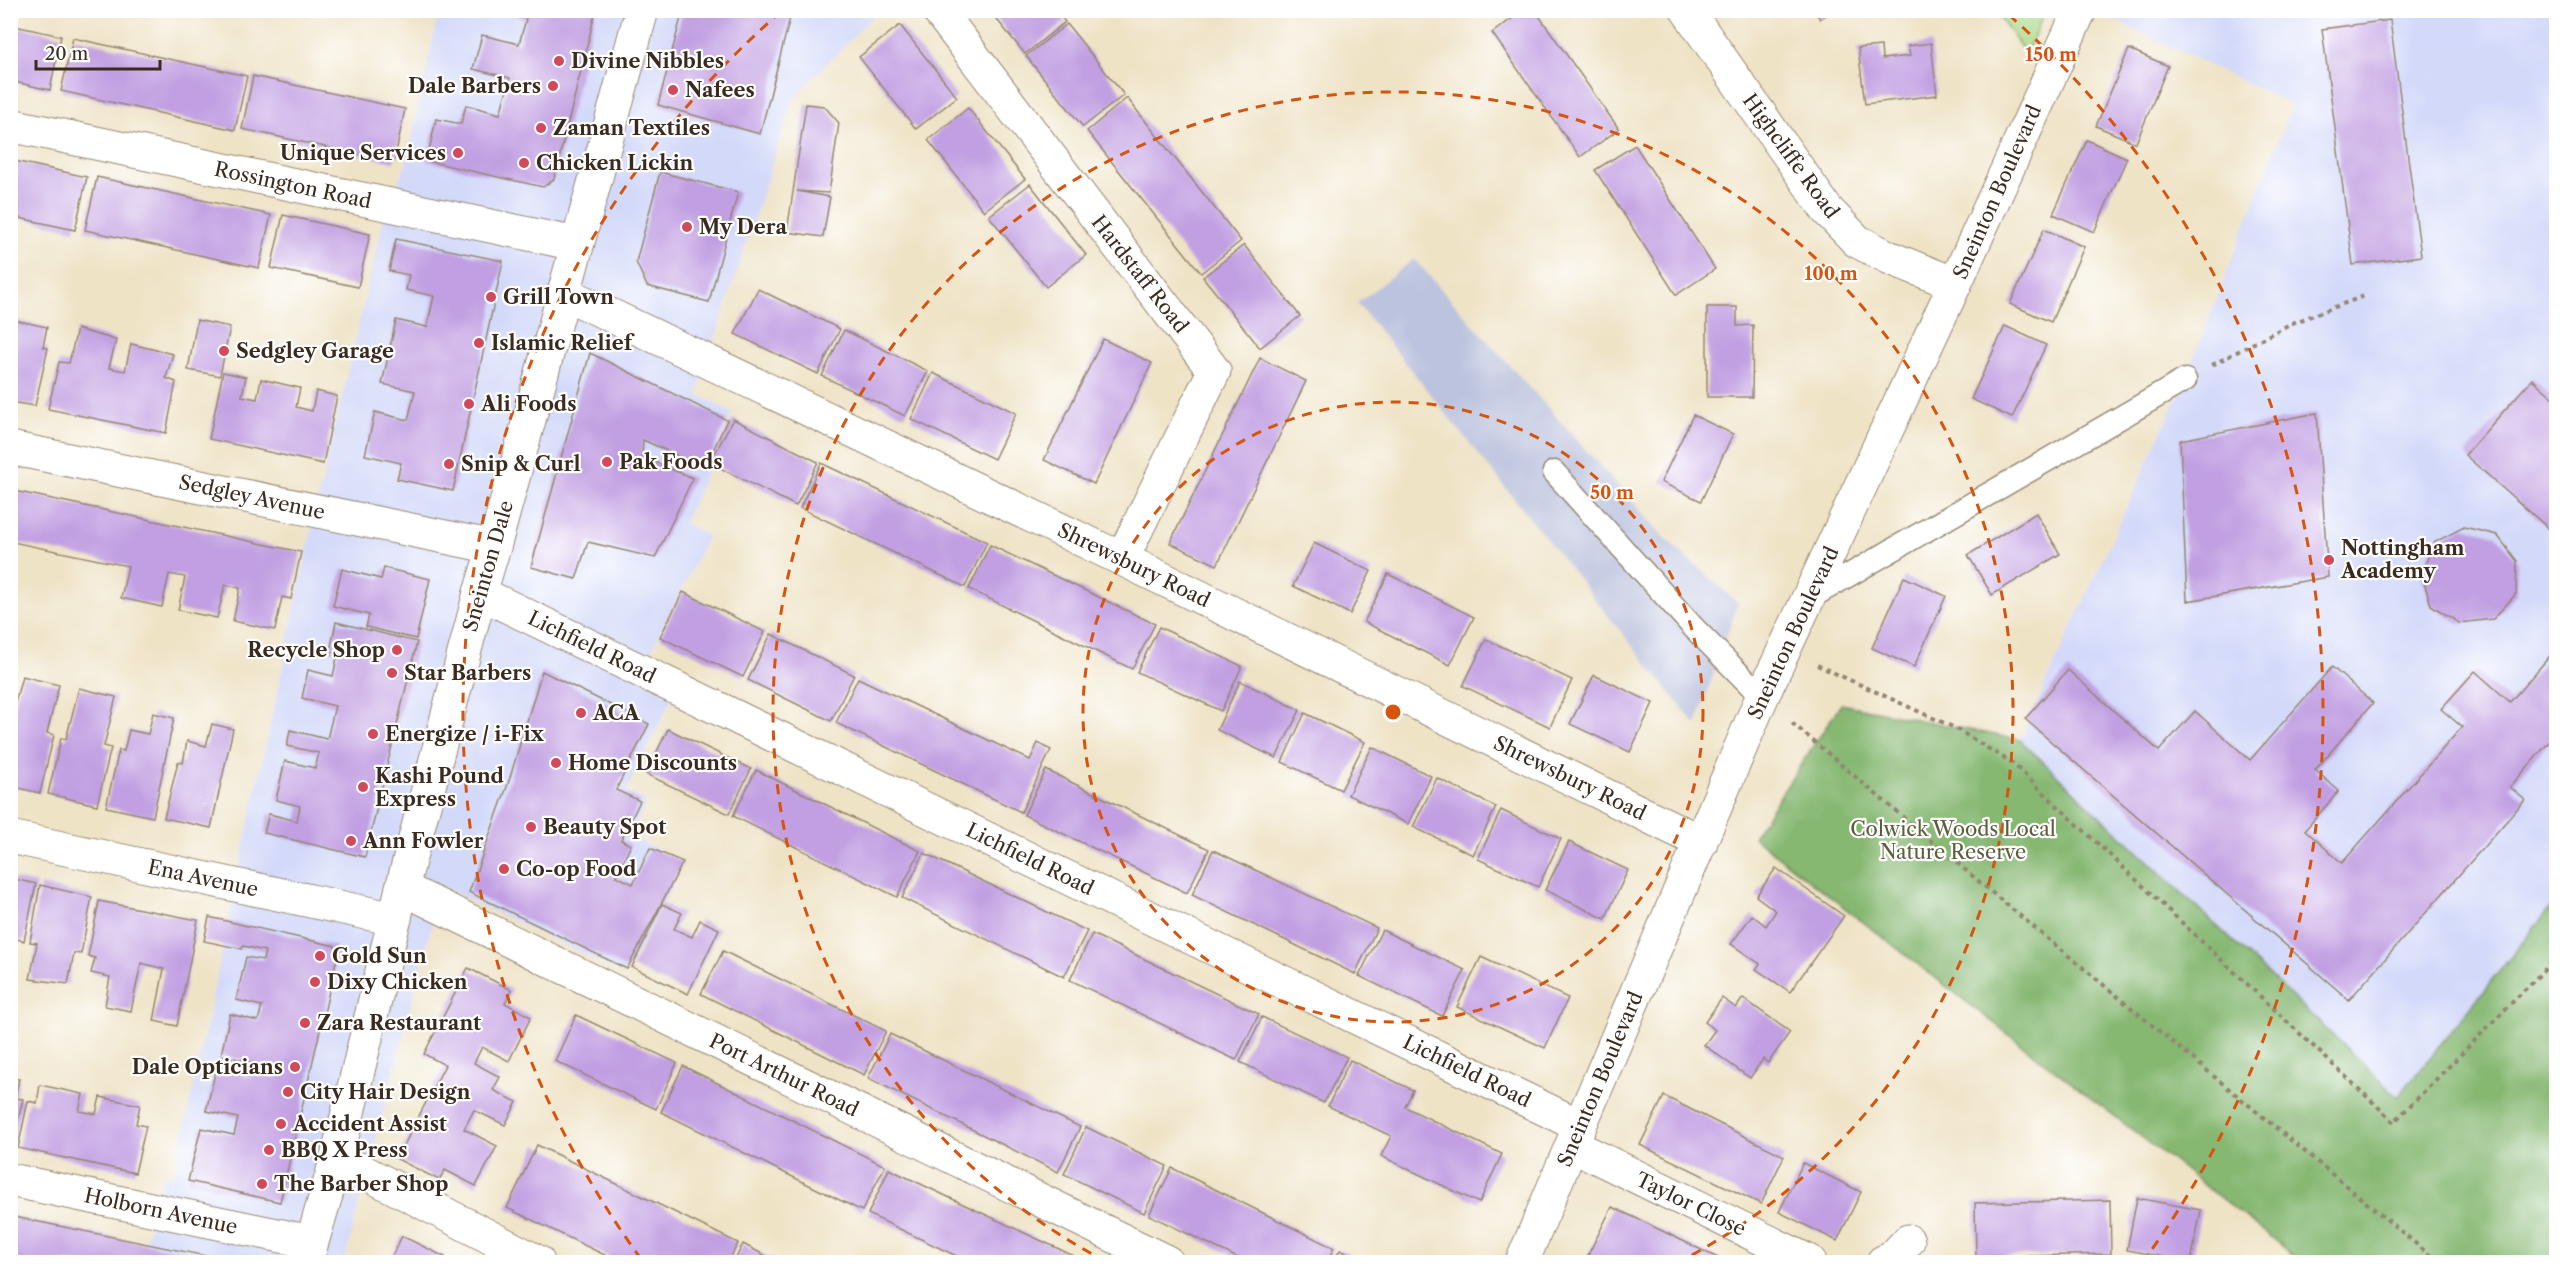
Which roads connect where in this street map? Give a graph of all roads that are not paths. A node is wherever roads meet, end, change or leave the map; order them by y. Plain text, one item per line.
1 (642, 10) edge
2 (938, 10) edge
3 (1687, 10) edge
4 (2080, 10) edge
5 (10, 125) edge
6 (576, 244) junction
7 (1955, 284) junction
8 (564, 293) junction
9 (2185, 380) road end
10 (10, 448) edge
11 (1554, 472) dead end
12 (494, 547) junction
13 (1122, 559) junction
14 (480, 593) junction
15 (1808, 599) junction
16 (1762, 697) junction
17 (10, 837) edge
18 (1701, 842) junction
19 (398, 904) junction
20 (1576, 1135) junction
21 (337, 1158) junction
22 (10, 1180) edge
23 (1908, 1241) dead end
24 (309, 1252) edge
25 (538, 1263) edge
26 (1167, 1263) edge
27 (1522, 1263) edge
28 (1810, 1263) edge
29 (1883, 1263) edge

1 - 6 street, Sneinton Dale
2 - 13 street, Hardstaff Road
3 - 7 street, Highcliffe Road
4 - 7 street, Sneinton Boulevard
5 - 6 street, Rossington Road
6 - 8 street, Sneinton Dale
7 - 15 street, Sneinton Boulevard
8 - 12 street, Sneinton Dale
8 - 13 street, Shrewsbury Road
9 - 15 lane
10 - 12 street, Sedgley Avenue
11 - 16 lane
12 - 14 street, Sneinton Dale
13 - 18 street, Shrewsbury Road
14 - 19 street, Sneinton Dale
14 - 20 street, Lichfield Road
15 - 16 street, Sneinton Boulevard
16 - 18 street, Sneinton Boulevard
17 - 19 street, Ena Avenue
18 - 20 street, Sneinton Boulevard
19 - 21 street, Sneinton Dale
19 - 26 street, Port Arthur Road
20 - 27 street, Sneinton Boulevard
20 - 28 street, Taylor Close
21 - 24 street, Sneinton Dale
21 - 25 street
22 - 24 street, Holborn Avenue
23 - 29 street

